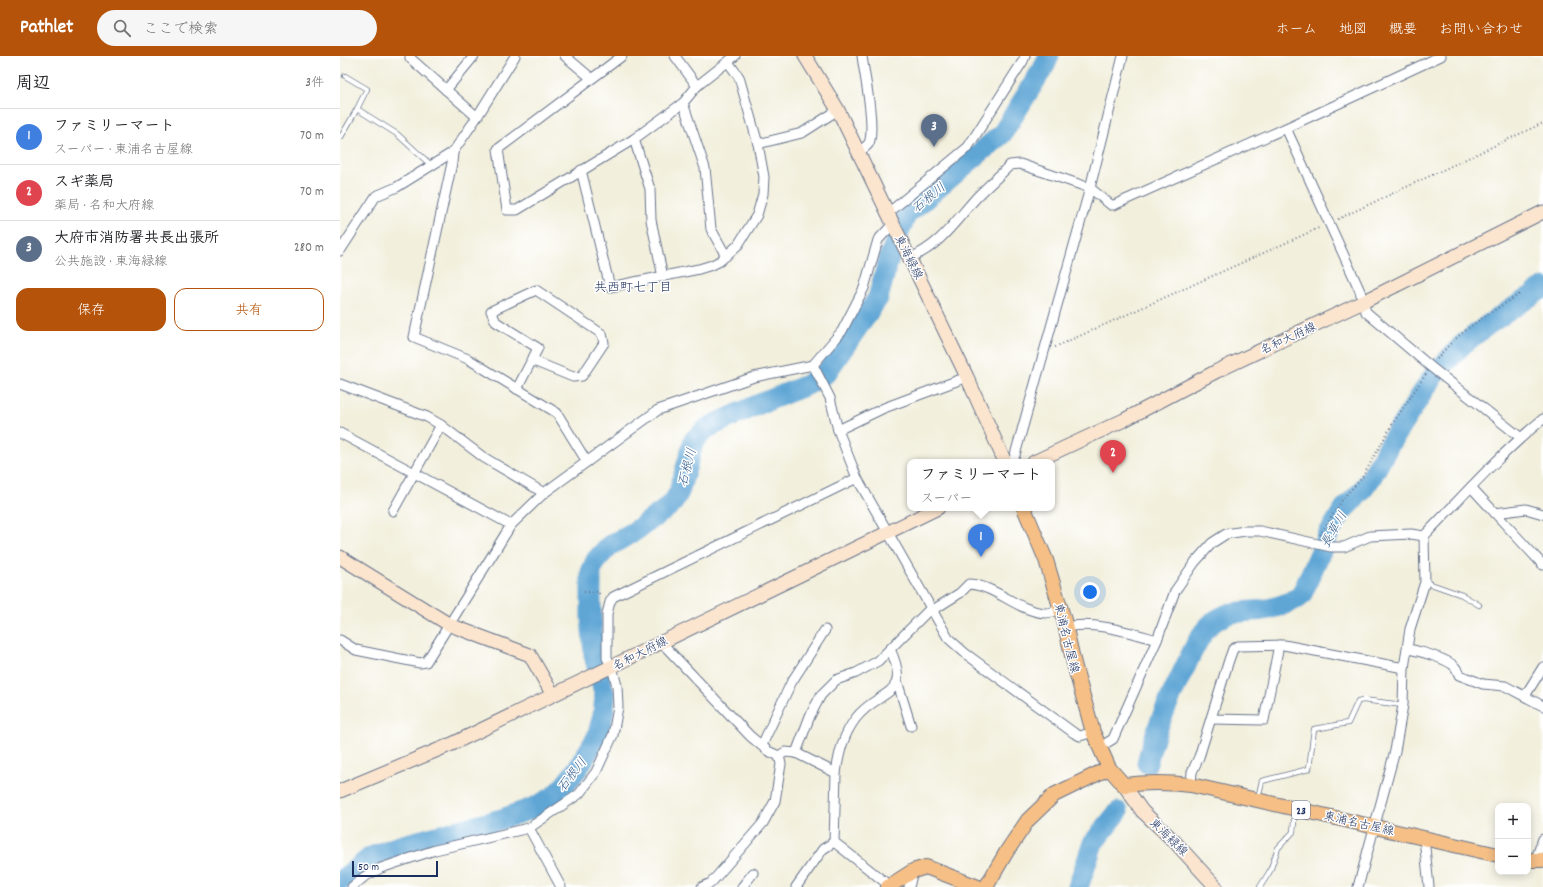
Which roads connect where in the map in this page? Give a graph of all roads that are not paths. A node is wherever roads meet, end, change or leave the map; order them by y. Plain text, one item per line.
1 (410, 56) edge
2 (474, 56) edge
3 (515, 56) edge
4 (565, 56) edge
5 (622, 56) edge
6 (675, 56) edge
7 (805, 56) edge
8 (862, 56) edge
9 (1025, 56) edge
10 (1123, 56) edge
11 (1441, 56) edge
12 (732, 59) edge
13 (345, 76) dead end
14 (591, 78) junction
15 (697, 86) junction
16 (446, 90) junction
17 (683, 104) junction
18 (358, 110) junction
19 (838, 110) junction
20 (477, 117) junction
21 (1286, 128) junction
22 (340, 136) edge
23 (634, 139) junction
24 (758, 144) junction
25 (453, 152) junction
26 (857, 152) junction
27 (432, 166) junction
28 (581, 170) junction
29 (1090, 188) junction
30 (1543, 212) edge
31 (891, 222) junction
32 (340, 250) edge
33 (908, 254) junction
34 (726, 256) junction
35 (663, 277) junction
36 (1363, 302) junction
37 (531, 360) junction
38 (813, 365) junction
39 (967, 378) junction
40 (340, 384) edge
41 (517, 389) junction
42 (1543, 418) edge
43 (441, 425) junction
44 (838, 430) junction
45 (340, 433) edge
46 (1520, 437) junction
47 (1004, 459) edge
48 (1014, 459) edge
49 (1040, 459) edge
50 (587, 462) junction
51 (414, 473) junction
52 (857, 478) junction
53 (1472, 487) junction
54 (544, 493) junction
55 (393, 511) dead end
56 (932, 511) edge
57 (1025, 511) edge
58 (1495, 513) junction
59 (1543, 514) edge
60 (511, 525) junction
61 (889, 532) junction
62 (1424, 536) junction
63 (340, 557) edge
64 (1543, 565) edge
65 (1425, 582) junction
66 (1479, 605) dead end
67 (932, 609) junction
68 (1061, 609) junction
69 (450, 625) junction
70 (1066, 627) junction
71 (825, 630) dead end
72 (340, 640) edge
73 (1157, 640) junction
74 (661, 642) junction
75 (1279, 645) junction
76 (890, 649) junction
77 (1407, 649) junction
78 (1543, 667) edge
79 (1404, 668) junction
80 (609, 669) junction
81 (897, 680) junction
82 (553, 695) junction
83 (1525, 696) junction
84 (1403, 705) junction
85 (1543, 706) edge
86 (1211, 719) junction
87 (911, 726) dead end
88 (1093, 732) junction
89 (762, 745) junction
90 (1100, 747) junction
91 (796, 754) junction
92 (779, 756) junction
93 (1109, 768) junction
94 (836, 773) junction
95 (1124, 785) junction
96 (1191, 785) junction
97 (340, 791) edge
98 (1258, 800) junction
99 (1295, 808) junction
100 (1374, 826) junction
101 (529, 828) junction
102 (1424, 838) junction
103 (1543, 839) edge
104 (834, 842) junction
105 (1495, 854) edge
106 (1535, 860) edge
107 (912, 871) junction
108 (753, 873) dead end
109 (889, 886) edge
110 (352, 887) edge
111 (562, 887) edge
112 (702, 887) edge
113 (742, 887) edge
114 (796, 887) edge
115 (909, 887) edge
116 (978, 887) edge
117 (986, 887) edge
118 (1216, 887) edge
119 (1260, 887) edge
120 (1358, 887) edge
121 (1429, 887) edge

1 - 16 street
2 - 16 street
3 - 20 street
4 - 14 street
5 - 14 street
6 - 15 street
7 - 19 main road, 東海緑線
8 - 26 street
9 - 31 street
10 - 29 street
11 - 21 street
12 - 15 street
12 - 24 street
13 - 18 lane
14 - 28 street
15 - 17 street
16 - 20 street
17 - 23 street
17 - 34 street
18 - 22 lane
18 - 27 lane
19 - 24 street
19 - 26 main road, 東海緑線
20 - 25 street
21 - 29 street
21 - 36 street
23 - 28 street
23 - 35 street
24 - 34 street
25 - 27 street
25 - 41 street
26 - 31 main road, 東海緑線
27 - 32 street
28 - 35 street
29 - 33 street
29 - 48 street
30 - 36 main road, 名和大府線
31 - 33 main road, 東海緑線
31 - 38 street
33 - 39 main road, 東海緑線
34 - 35 street
36 - 46 street
36 - 49 main road, 名和大府線
37 - 37 street
37 - 41 street
38 - 44 street
38 - 50 street
39 - 44 street
39 - 47 main road, 東海緑線
40 - 43 street
41 - 50 street
42 - 46 street
43 - 51 street
43 - 54 street
44 - 52 street
45 - 51 street
46 - 53 street
50 - 54 street
51 - 55 street
51 - 60 street
52 - 61 street
52 - 80 street
53 - 58 street
53 - 62 street
54 - 60 street
56 - 61 main road, 名和大府線
57 - 68 main road, 東浦名古屋線
58 - 59 street
58 - 64 street
60 - 69 street
61 - 67 street
61 - 74 main road, 名和大府線
62 - 65 street
62 - 73 street
63 - 69 main road
65 - 66 lane
65 - 77 street
67 - 68 street
67 - 76 street
67 - 88 street
68 - 70 main road, 東浦名古屋線
69 - 72 street
69 - 82 main road
70 - 73 street
70 - 88 main road, 東浦名古屋線
71 - 89 street
73 - 90 street
74 - 80 main road, 名和大府線
74 - 89 street
75 - 79 street
75 - 86 street
75 - 86 street
76 - 81 street
76 - 91 street
77 - 79 street
77 - 83 street
78 - 83 street
79 - 84 street
80 - 82 main road, 名和大府線
80 - 101 street
81 - 87 street
81 - 94 street
82 - 97 main road, 名和大府線
83 - 85 street
84 - 98 lane
84 - 100 street
86 - 96 street
88 - 90 main road, 東浦名古屋線
89 - 92 street
90 - 93 main road, 東浦名古屋線
91 - 92 street
91 - 94 street
92 - 112 street
93 - 95 main road, 東浦名古屋線
93 - 117 main road
94 - 104 street
95 - 96 main road, 東浦名古屋線 / 23
95 - 118 main road, 東海緑線
96 - 98 main road, 東浦名古屋線 / 23
98 - 99 main road, 東浦名古屋線 / 23
99 - 100 main road, 東浦名古屋線 / 23
99 - 119 lane
100 - 102 main road, 東浦名古屋線 / 23
100 - 120 street
101 - 110 street
101 - 111 street
102 - 105 main road, 東浦名古屋線 / 23
102 - 121 street
103 - 106 street
104 - 109 street
104 - 114 street
107 - 109 main road
107 - 115 street
107 - 116 main road
108 - 113 street

